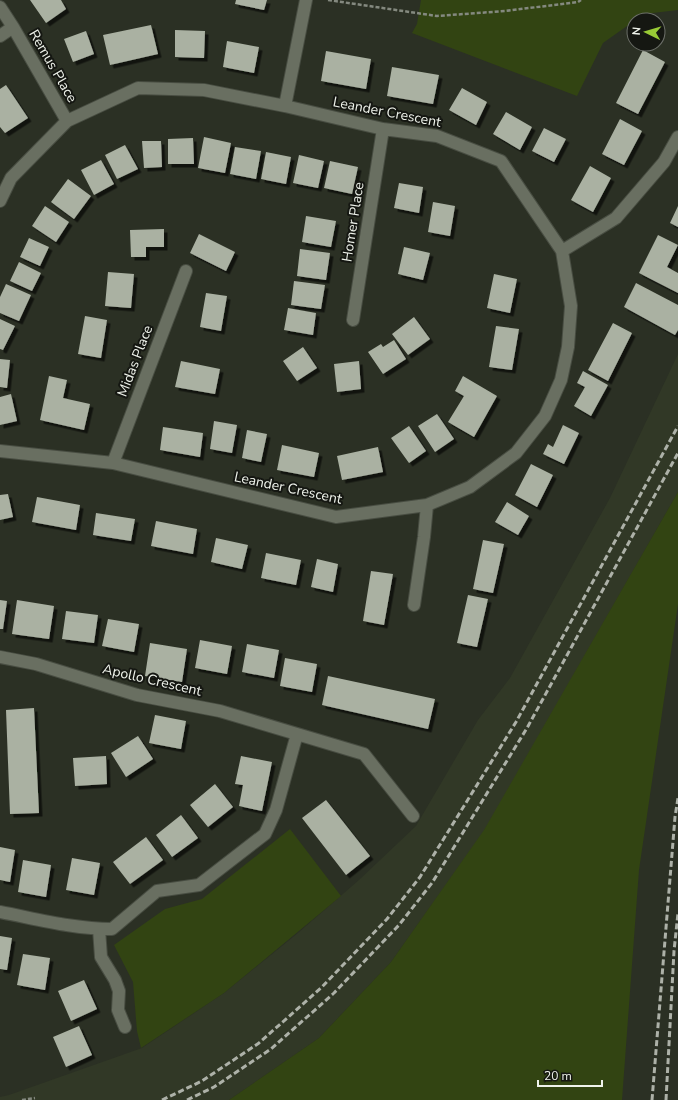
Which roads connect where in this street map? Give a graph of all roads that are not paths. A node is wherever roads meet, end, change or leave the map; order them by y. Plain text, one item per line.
1 (306, 0) edge
2 (0, 7) edge
3 (13, 27) junction
4 (0, 36) edge
5 (285, 106) junction
6 (67, 121) junction
7 (383, 129) junction
8 (678, 137) edge
9 (675, 151) edge
10 (0, 201) edge
11 (562, 251) junction
12 (186, 271) dead end
13 (353, 320) dead end
14 (0, 451) edge
15 (113, 463) junction
16 (427, 505) junction
17 (414, 606) dead end
18 (0, 657) edge
19 (297, 734) junction
20 (413, 816) dead end
21 (0, 912) edge
22 (99, 929) junction
23 (125, 1028) dead end

1 - 5 street
2 - 3 street, Remus Place
3 - 4 street, Remus Place
3 - 6 street, Remus Place
5 - 6 street, Leander Crescent
5 - 7 street, Leander Crescent
6 - 10 street, Leander Crescent
7 - 11 street, Leander Crescent
7 - 13 street, Homer Place
8 - 9 street
9 - 11 street
11 - 16 street, Leander Crescent
12 - 15 street, Midas Place
14 - 15 street, Leander Crescent
15 - 16 street, Leander Crescent
16 - 17 street
18 - 19 street, Apollo Crescent
19 - 20 street, Apollo Crescent
19 - 22 street
21 - 22 street
22 - 23 street

